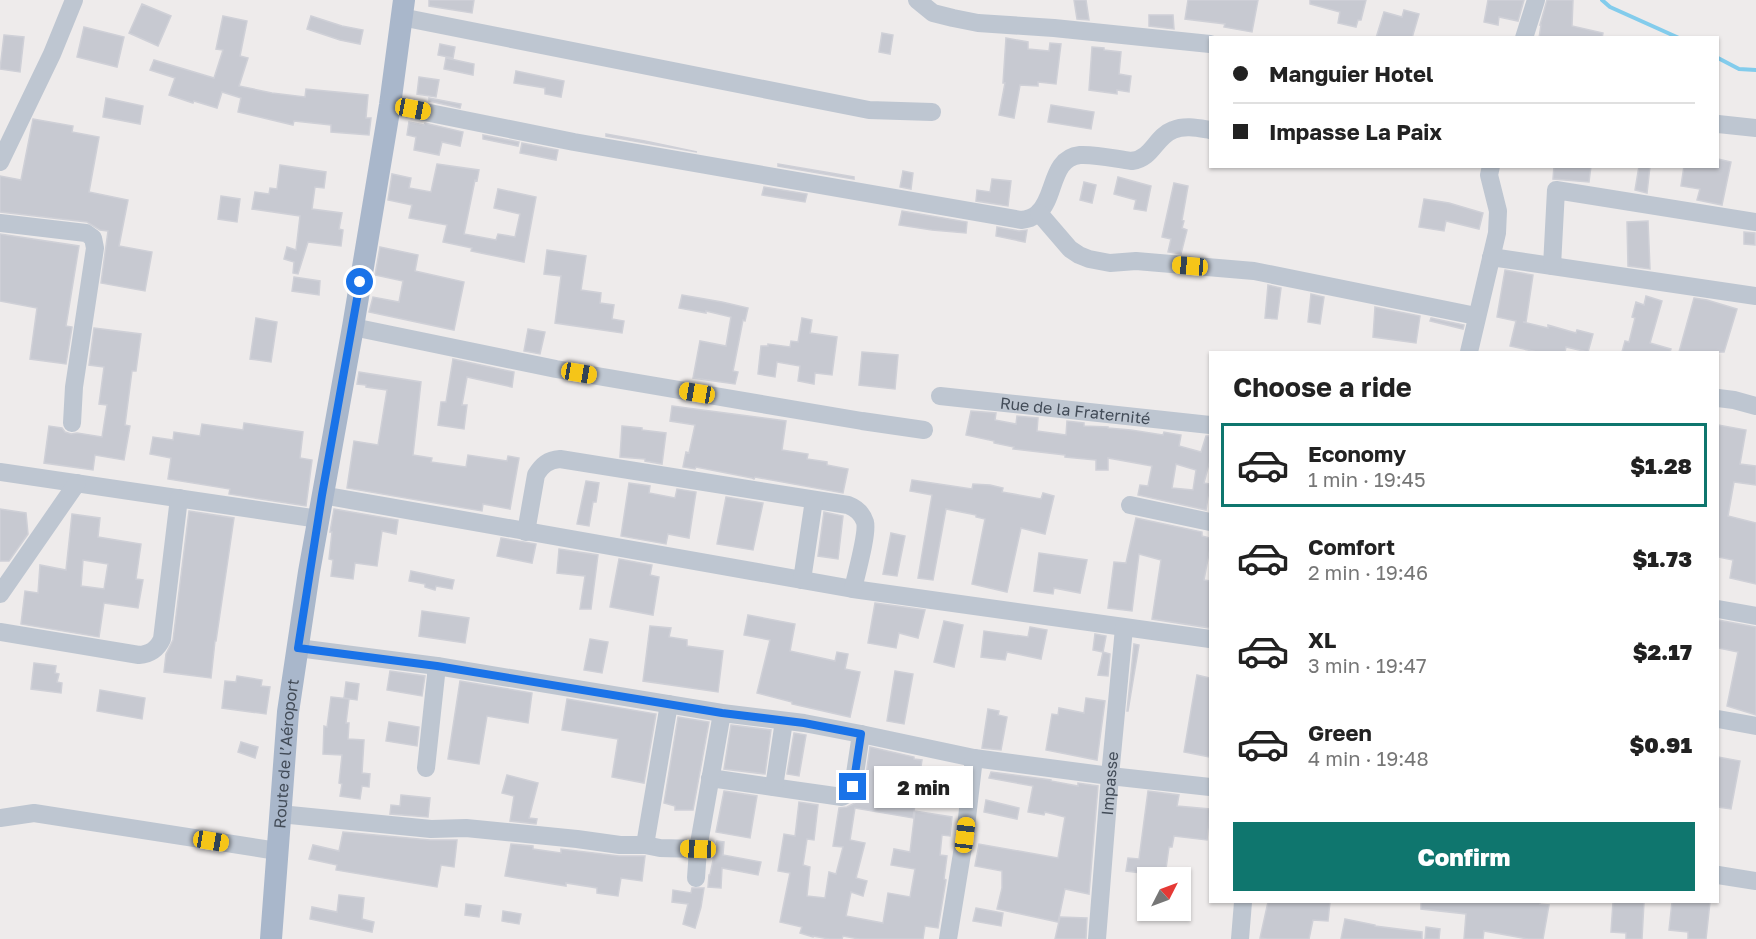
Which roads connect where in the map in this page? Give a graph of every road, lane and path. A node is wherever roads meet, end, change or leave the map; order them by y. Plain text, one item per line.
1 (74, 0) edge
2 (917, 0) edge
3 (1536, 0) edge
4 (402, 9) edge
5 (1525, 36) edge
6 (1209, 44) edge
7 (390, 105) junction
8 (933, 112) dead end
9 (1719, 124) edge
10 (1756, 128) edge
11 (1209, 130) edge
12 (0, 162) edge
13 (1491, 168) edge
14 (1039, 213) junction
15 (1756, 222) edge
16 (0, 223) edge
17 (1491, 257) junction
18 (1552, 266) junction
19 (1756, 296) edge
20 (1476, 316) junction
21 (353, 327) junction
22 (1468, 351) edge
23 (940, 396) dead end
24 (1719, 398) edge
25 (1756, 406) edge
26 (72, 423) dead end
27 (1209, 425) edge
28 (924, 430) dead end
29 (0, 472) edge
30 (77, 483) junction
31 (322, 495) junction
32 (179, 498) junction
33 (814, 500) junction
34 (1130, 505) dead end
35 (319, 519) junction
36 (1209, 522) edge
37 (526, 532) junction
38 (802, 580) junction
39 (853, 589) junction
40 (0, 594) edge
41 (1719, 609) edge
42 (1756, 616) edge
43 (1124, 628) junction
44 (0, 632) edge
45 (1209, 639) edge
46 (298, 648) junction
47 (437, 666) junction
48 (669, 704) junction
49 (722, 713) junction
50 (1719, 719) edge
51 (784, 721) junction
52 (1756, 726) edge
53 (861, 734) junction
54 (974, 758) junction
55 (426, 768) dead end
56 (1110, 776) junction
57 (710, 778) junction
58 (774, 787) junction
59 (1209, 787) edge
60 (280, 814) junction
61 (0, 818) edge
62 (645, 845) junction
63 (698, 849) junction
64 (278, 851) junction
65 (1719, 874) edge
66 (696, 878) dead end
67 (1756, 881) edge
68 (1243, 903) edge
69 (271, 939) edge
70 (948, 939) edge
71 (1097, 939) edge
72 (1240, 939) edge

1 - 12 street
2 - 6 street
3 - 5 street
4 - 7 main road, Route de l’Aéroport
4 - 8 street
7 - 14 street
7 - 21 main road, Route de l’Aéroport
9 - 10 street
11 - 14 street
13 - 17 street
14 - 20 street
15 - 18 street
16 - 26 street
17 - 18 street
17 - 20 street
18 - 19 street
20 - 22 street
21 - 28 street
21 - 31 main road, Route de l’Aéroport
23 - 27 street, Rue de la Fraternité
24 - 25 street
29 - 30 street
30 - 32 street
30 - 40 street
31 - 35 main road, Route de l’Aéroport
31 - 37 street
32 - 35 street
32 - 44 street
33 - 37 street
33 - 38 street
33 - 39 street
34 - 36 street
35 - 46 main road, Route de l’Aéroport
37 - 38 street
38 - 39 street
39 - 43 street
41 - 42 street
43 - 45 street
43 - 56 street, Impasse
46 - 47 street
46 - 60 main road, Route de l’Aéroport
47 - 48 street
47 - 55 street
48 - 49 street
48 - 62 street
49 - 51 street
49 - 57 street
50 - 52 street
51 - 53 street
51 - 58 street
53 - 54 street
53 - 58 street
54 - 56 street
54 - 70 street
56 - 59 street
56 - 71 street, Impasse
57 - 58 street
57 - 63 street
60 - 62 street
60 - 64 main road, Route de l’Aéroport
61 - 64 street
62 - 63 street
63 - 66 street
64 - 69 main road, Route de l’Aéroport
65 - 67 street
68 - 72 street

